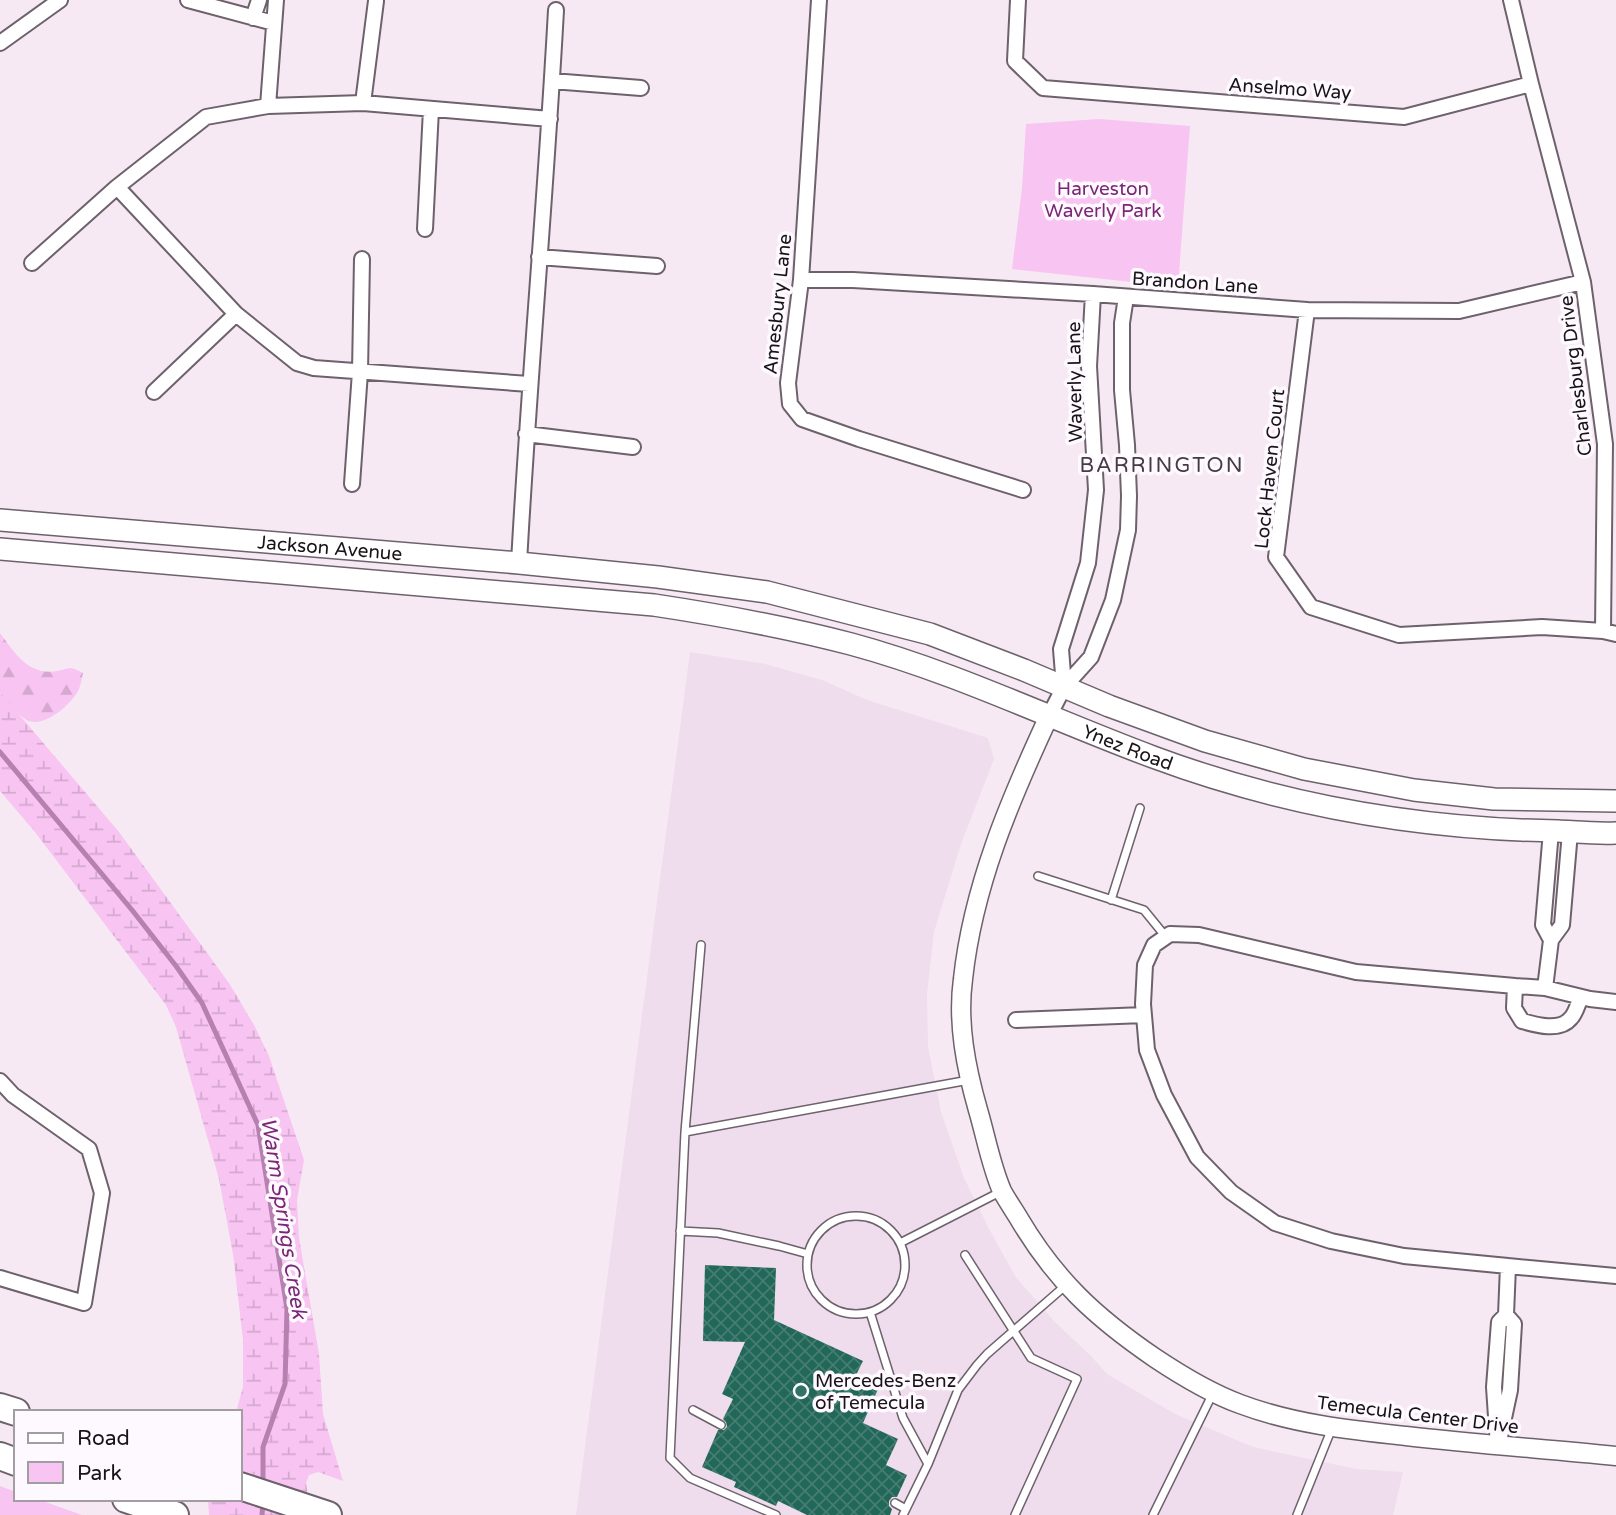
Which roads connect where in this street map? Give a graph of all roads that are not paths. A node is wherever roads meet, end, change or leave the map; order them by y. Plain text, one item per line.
1 (60, 0) edge
2 (188, 0) edge
3 (259, 0) edge
4 (276, 0) edge
5 (819, 0) edge
6 (1018, 0) edge
7 (1511, 0) edge
8 (376, 1) edge
9 (556, 10) dead end
10 (253, 18) junction
11 (274, 23) junction
12 (0, 43) edge
13 (552, 81) junction
14 (1531, 84) junction
15 (641, 88) dead end
16 (363, 103) junction
17 (268, 106) junction
18 (431, 109) junction
19 (550, 119) junction
20 (117, 187) junction
21 (425, 229) dead end
22 (539, 257) junction
23 (362, 259) dead end
24 (32, 263) dead end
25 (657, 266) dead end
26 (801, 281) junction
27 (1583, 282) junction
28 (1093, 294) junction
29 (1126, 297) junction
30 (1307, 310) junction
31 (236, 314) junction
32 (360, 372) junction
33 (529, 384) junction
34 (154, 392) dead end
35 (526, 434) junction
36 (633, 447) dead end
37 (1610, 450) edge
38 (352, 484) dead end
39 (1023, 490) dead end
40 (0, 520) edge
41 (0, 549) edge
42 (362, 550) junction
43 (519, 563) junction
44 (658, 577) joint
45 (359, 579) junction
46 (653, 606) joint
47 (1610, 633) edge
48 (1064, 687) junction
49 (1049, 716) junction
50 (1616, 801) edge
51 (1140, 808) dead end
52 (1616, 813) edge
53 (1560, 832) junction
54 (1616, 833) edge
55 (1038, 876) dead end
56 (1111, 900) junction
57 (1166, 937) junction
58 (701, 944) dead end
59 (1515, 986) junction
60 (1545, 988) junction
61 (1581, 997) junction
62 (1616, 1002) edge
63 (1144, 1015) junction
64 (1016, 1020) dead end
65 (970, 1080) junction
66 (0, 1081) edge
67 (685, 1132) junction
68 (1003, 1191) junction
69 (680, 1231) junction
70 (900, 1243) junction
71 (808, 1254) junction
72 (965, 1255) dead end
73 (1508, 1266) junction
74 (1616, 1276) edge
75 (0, 1278) edge
76 (1066, 1285) junction
77 (870, 1312) junction
78 (1014, 1331) junction
79 (1213, 1392) junction
80 (692, 1410) dead end
81 (721, 1425) dead end
82 (1332, 1428) junction
83 (1498, 1446) junction
84 (1616, 1457) edge
85 (928, 1464) junction
86 (242, 1487) edge
87 (132, 1501) edge
88 (895, 1503) dead end
89 (905, 1512) edge
90 (175, 1515) edge
91 (328, 1515) edge
92 (776, 1515) edge
93 (1015, 1515) edge
94 (1153, 1515) edge
95 (1297, 1515) edge

1 - 12 street
2 - 10 street
3 - 10 street
4 - 11 street
5 - 26 street, Amesbury Lane
6 - 14 street, Anselmo Way
7 - 14 street, Charlesburg Drive
8 - 16 street
9 - 13 street
10 - 11 street
11 - 17 street
13 - 15 street
13 - 19 street
14 - 27 street, Charlesburg Drive
16 - 17 street
16 - 18 street
17 - 20 street
18 - 19 street
18 - 21 street
19 - 22 street
20 - 24 street
20 - 31 street
22 - 25 street
22 - 33 street
23 - 32 street
26 - 28 street, Brandon Lane
26 - 39 street, Amesbury Lane
27 - 30 street, Brandon Lane
27 - 37 street, Charlesburg Drive
28 - 29 street, Brandon Lane
28 - 48 street, Waverly Lane
29 - 30 street, Brandon Lane
29 - 48 street
30 - 47 street, Lock Haven Court
31 - 32 street
31 - 34 street
32 - 33 street
32 - 38 street
33 - 35 street
35 - 36 street
35 - 43 street
37 - 47 street, Charlesburg Drive
40 - 42 main road, Jackson Avenue
41 - 45 main road, Jackson Avenue
42 - 43 main road, Jackson Avenue
42 - 45 main road
43 - 44 main road, Jackson Avenue
44 - 48 main road, Ynez Road
45 - 46 main road, Jackson Avenue
46 - 49 main road, Ynez Road
48 - 49 street
48 - 50 main road, Ynez Road
49 - 53 main road, Ynez Road
49 - 65 street, Temecula Center Drive
51 - 56 lane
52 - 53 main road
53 - 54 main road, Ynez Road
53 - 60 street
55 - 56 lane
56 - 57 lane
57 - 59 street
57 - 63 street
58 - 67 lane
59 - 60 street
59 - 61 street
60 - 61 street
61 - 62 street
63 - 64 street
63 - 73 street
65 - 67 lane
65 - 68 street, Temecula Center Drive
66 - 75 street
67 - 69 lane
68 - 70 lane
68 - 76 street, Temecula Center Drive
69 - 71 lane
69 - 92 lane
70 - 71 lane
70 - 77 lane
71 - 77 lane
72 - 78 lane
73 - 74 street
73 - 83 street
76 - 78 lane
76 - 79 street, Temecula Center Drive
77 - 85 lane
78 - 85 lane
78 - 93 lane
79 - 82 street, Temecula Center Drive
79 - 94 lane
80 - 81 lane
82 - 83 street, Temecula Center Drive
82 - 95 lane
83 - 84 street, Temecula Center Drive
85 - 89 lane
86 - 91 highway
87 - 90 highway
88 - 89 lane

